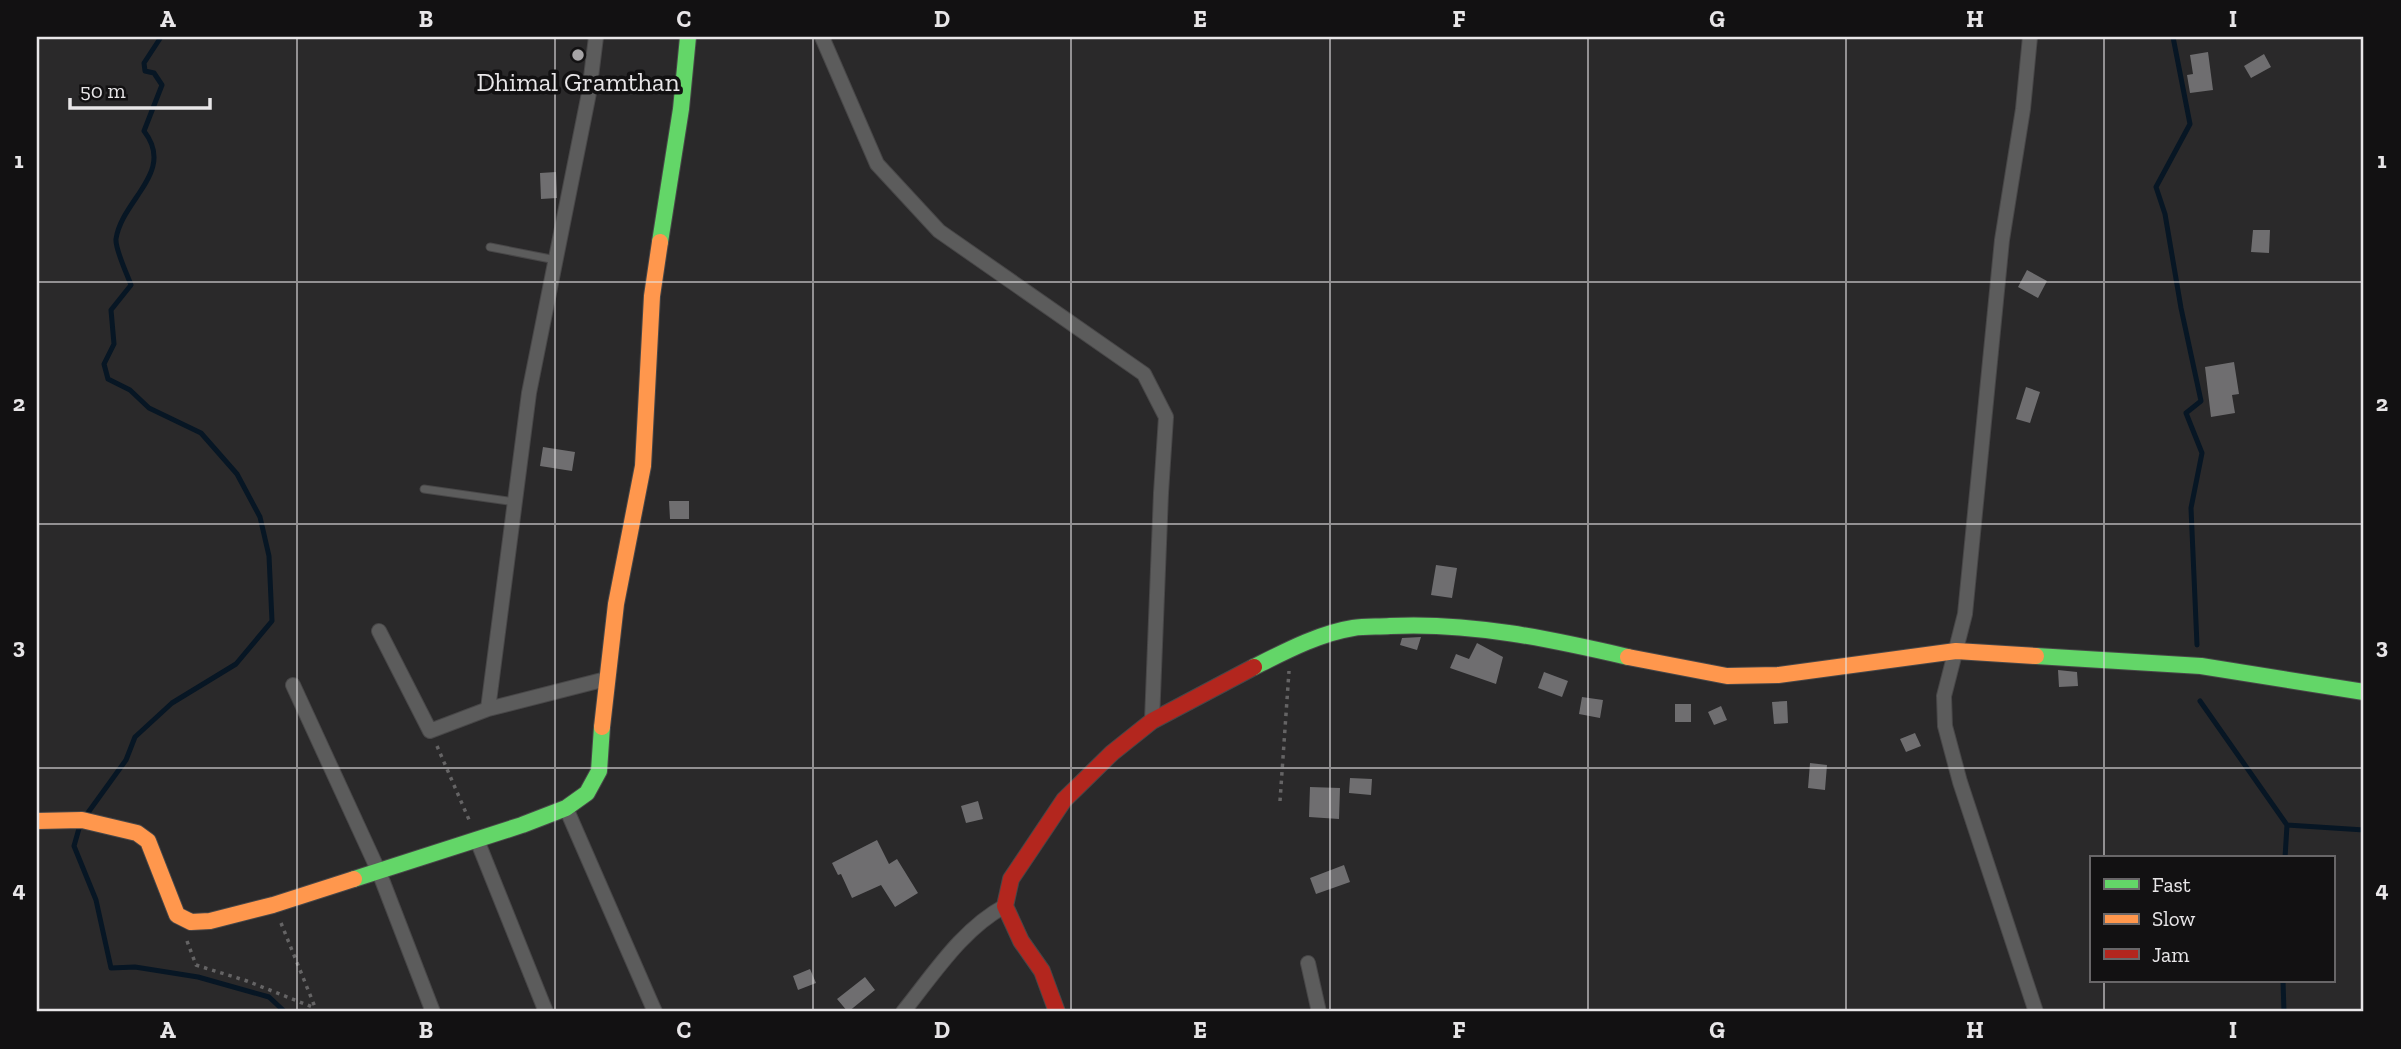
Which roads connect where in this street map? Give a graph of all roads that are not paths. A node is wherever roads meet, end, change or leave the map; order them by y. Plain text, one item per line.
1 (596, 37) edge
2 (688, 37) edge
3 (822, 37) edge
4 (2030, 37) edge
5 (490, 247) dead end
6 (557, 260) junction
7 (424, 489) dead end
8 (515, 502) junction
9 (379, 631) dead end
10 (1956, 651) junction
11 (606, 679) junction
12 (293, 685) dead end
13 (2364, 692) edge
14 (488, 709) junction
15 (1152, 721) junction
16 (566, 808) junction
17 (37, 821) edge
18 (477, 840) junction
19 (379, 872) junction
20 (1005, 906) junction
21 (1308, 963) dead end
22 (433, 1012) edge
23 (546, 1012) edge
24 (655, 1012) edge
25 (903, 1012) edge
26 (1057, 1012) edge
27 (1319, 1012) edge
28 (2036, 1012) edge

1 - 6 street
2 - 11 street
3 - 15 street
4 - 10 street
5 - 6 lane
6 - 8 street
7 - 8 lane
8 - 14 street
9 - 14 street
10 - 13 street
10 - 15 street
10 - 28 street
11 - 14 street
11 - 16 street
12 - 19 street
15 - 20 street
16 - 18 street
16 - 24 street
17 - 19 street
18 - 19 street
18 - 23 street
19 - 22 street
20 - 25 street
20 - 26 street
21 - 27 street

